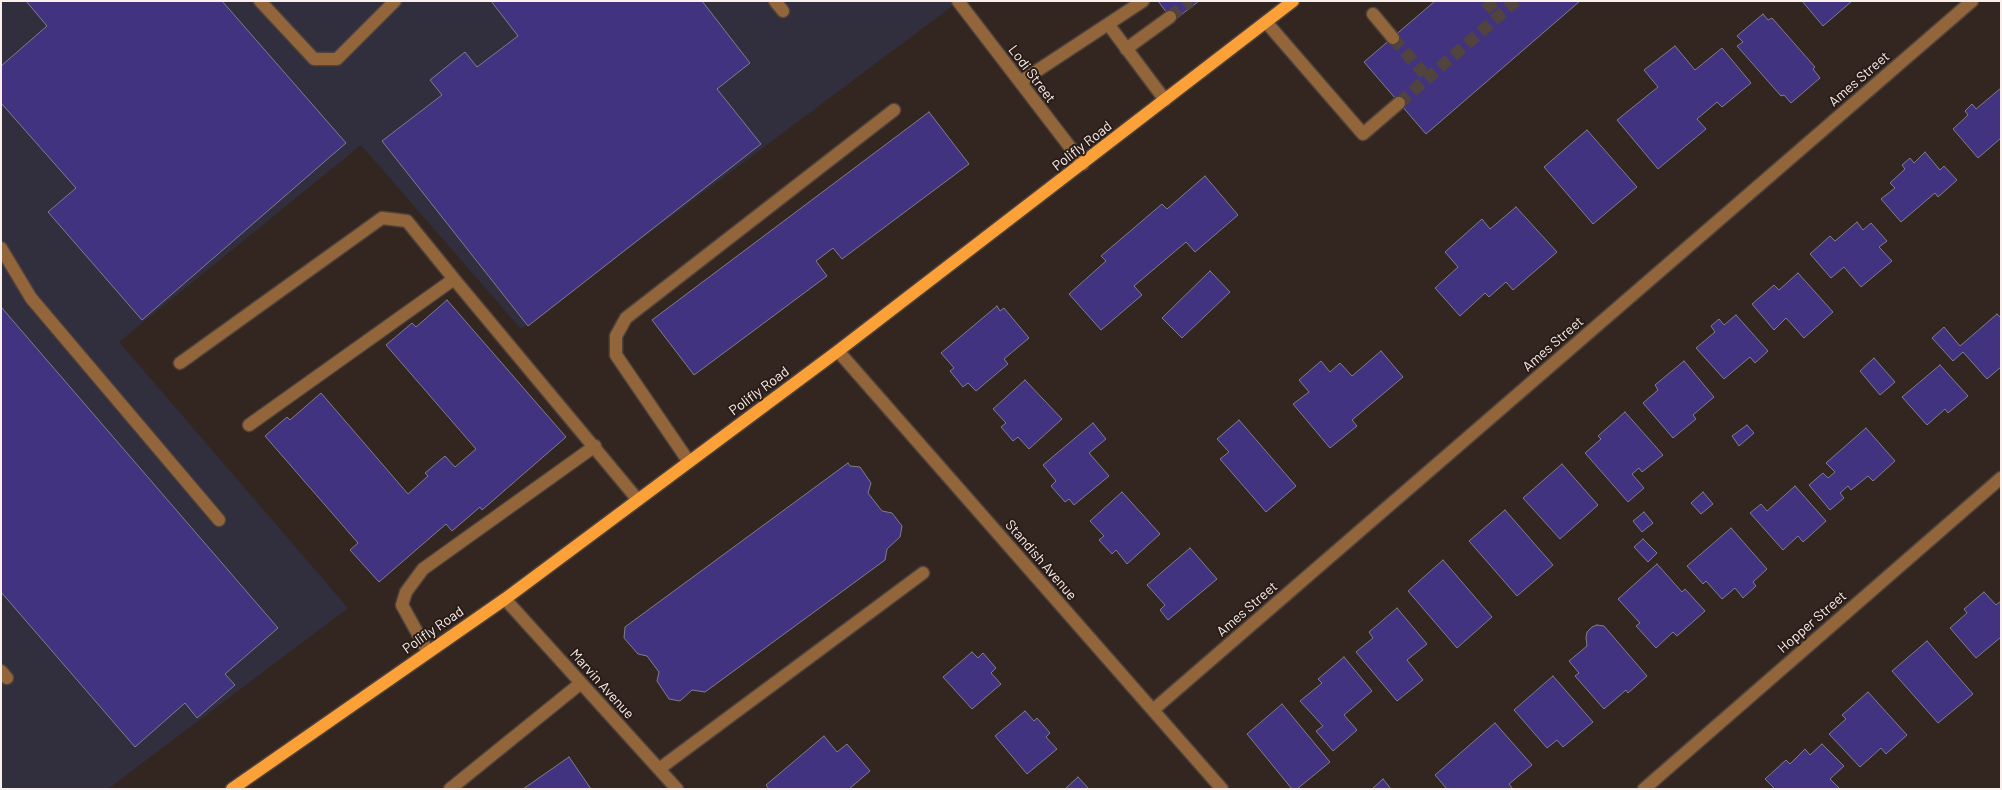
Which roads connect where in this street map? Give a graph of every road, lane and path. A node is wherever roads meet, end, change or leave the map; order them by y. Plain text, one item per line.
1 (260, 1) edge
2 (395, 1) edge
3 (958, 1) edge
4 (1143, 1) edge
5 (1293, 1) edge
6 (1972, 1) edge
7 (1373, 14) dead end
8 (1170, 17) tunnel mouth
9 (1266, 22) junction
10 (1108, 24) junction
11 (1393, 38) tunnel mouth
12 (1126, 49) junction
13 (1020, 82) junction
14 (1165, 100) junction
15 (1400, 103) tunnel mouth
16 (894, 110) dead end
17 (1083, 164) junction
18 (1, 248) edge
19 (454, 279) junction
20 (838, 351) junction
21 (180, 363) dead end
22 (249, 425) dead end
23 (595, 446) junction
24 (689, 462) junction
25 (2001, 478) edge
26 (638, 500) junction
27 (219, 520) dead end
28 (923, 573) dead end
29 (505, 599) junction
30 (428, 652) junction
31 (581, 683) junction
32 (1153, 710) junction
33 (659, 769) junction
34 (232, 789) edge
35 (450, 789) edge
36 (677, 789) edge
37 (1222, 789) edge
38 (1644, 789) edge

1 - 2 street
3 - 13 street, Lodi Street
4 - 10 street
5 - 9 main road, Polifly Road
6 - 32 street, Ames Street
7 - 11 street
8 - 12 street
9 - 14 main road, Polifly Road
9 - 15 street
10 - 12 street
10 - 13 street
12 - 14 street
13 - 17 street, Lodi Street
14 - 17 main road, Polifly Road
16 - 24 street
17 - 20 main road, Polifly Road
18 - 27 street
19 - 21 street
19 - 22 street
19 - 23 street
20 - 24 main road, Polifly Road
20 - 32 street, Standish Avenue
23 - 26 street
23 - 30 street
24 - 26 main road, Polifly Road
25 - 38 street, Hopper Street
26 - 29 main road, Polifly Road
28 - 33 street
29 - 30 main road, Polifly Road
29 - 31 street, Marvin Avenue
30 - 34 main road, Polifly Road
31 - 33 street, Marvin Avenue
31 - 35 street
32 - 37 street, Standish Avenue
33 - 36 street, Marvin Avenue

